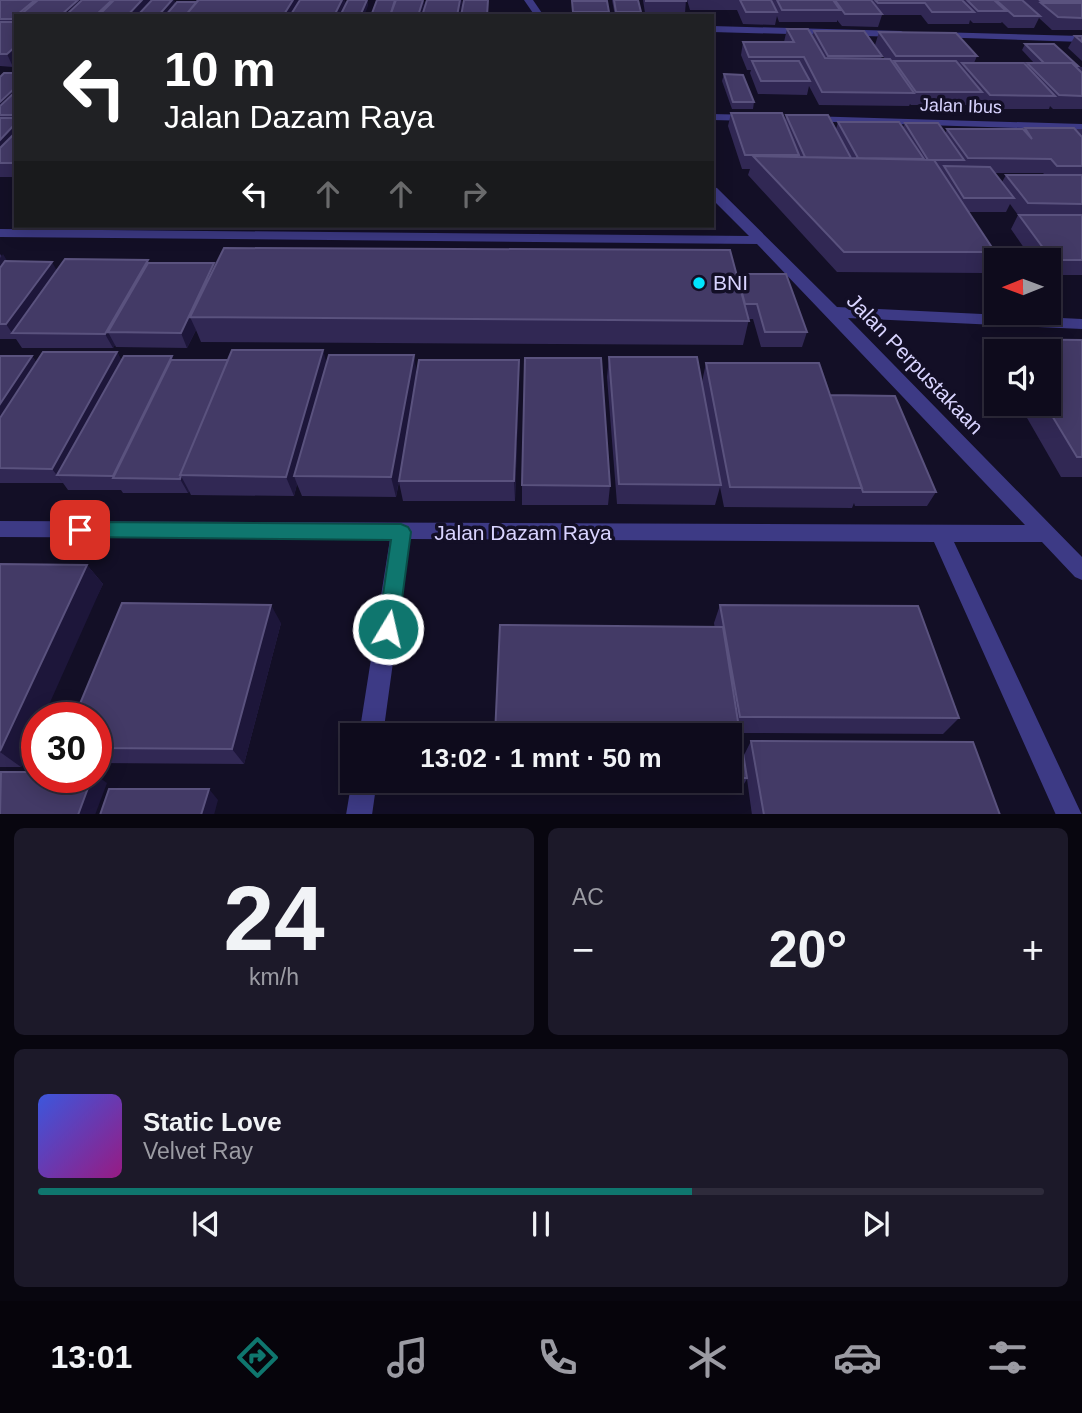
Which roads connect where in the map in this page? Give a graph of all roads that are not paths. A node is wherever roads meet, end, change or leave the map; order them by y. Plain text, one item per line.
1 (527, 0) edge
2 (538, 14) edge
3 (714, 29) edge
4 (1082, 39) edge
5 (714, 117) edge
6 (767, 118) edge
7 (794, 119) edge
8 (1082, 127) edge
9 (714, 193) edge
10 (0, 233) edge
11 (762, 240) junction
12 (834, 312) junction
13 (1082, 324) edge
14 (0, 529) edge
15 (401, 532) junction
16 (1045, 534) junction
17 (941, 535) junction
18 (1082, 571) edge
19 (373, 723) edge
20 (362, 793) edge
21 (359, 814) edge
22 (1070, 814) edge

1 - 2 street
3 - 4 street
5 - 6 street
7 - 8 street, Jalan Ibus
9 - 11 street, Jalan Perpustakaan
10 - 11 street
11 - 12 street, Jalan Perpustakaan
12 - 13 street
12 - 16 street, Jalan Perpustakaan
14 - 15 street, Jalan Dazam Raya
15 - 17 street, Jalan Dazam Raya
15 - 19 street
16 - 17 street, Jalan Dazam Raya
16 - 18 street, Jalan Perpustakaan
17 - 22 street
20 - 21 street

